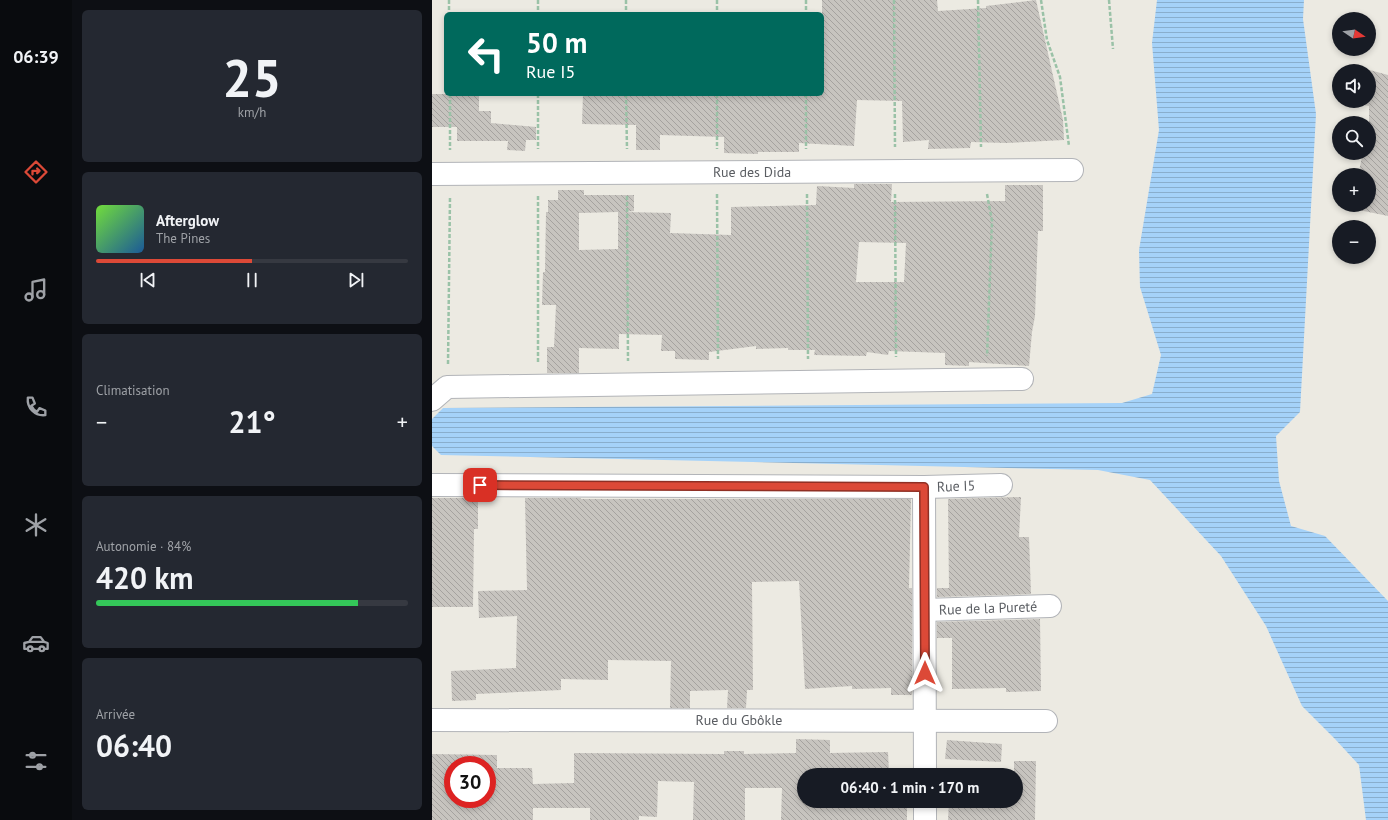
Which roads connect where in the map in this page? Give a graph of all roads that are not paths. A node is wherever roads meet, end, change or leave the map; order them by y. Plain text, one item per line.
1 (1072, 170) road end
2 (441, 174) edge
3 (1022, 379) dead end
4 (440, 394) edge
5 (432, 485) edge
6 (1000, 485) dead end
7 (924, 487) junction
8 (1050, 606) dead end
9 (926, 610) junction
10 (432, 720) edge
11 (925, 720) junction
12 (1046, 721) dead end
13 (925, 768) edge
14 (925, 808) edge
15 (925, 820) edge

1 - 2 street, Rue des Dida
3 - 4 street
5 - 7 street, Rue I5
6 - 7 street, Rue I5
7 - 9 street
8 - 9 street, Rue de la Pureté
9 - 11 street
10 - 11 street, Rue du Gbôkle
11 - 12 street, Rue du Gbôkle
11 - 13 street
14 - 15 street

